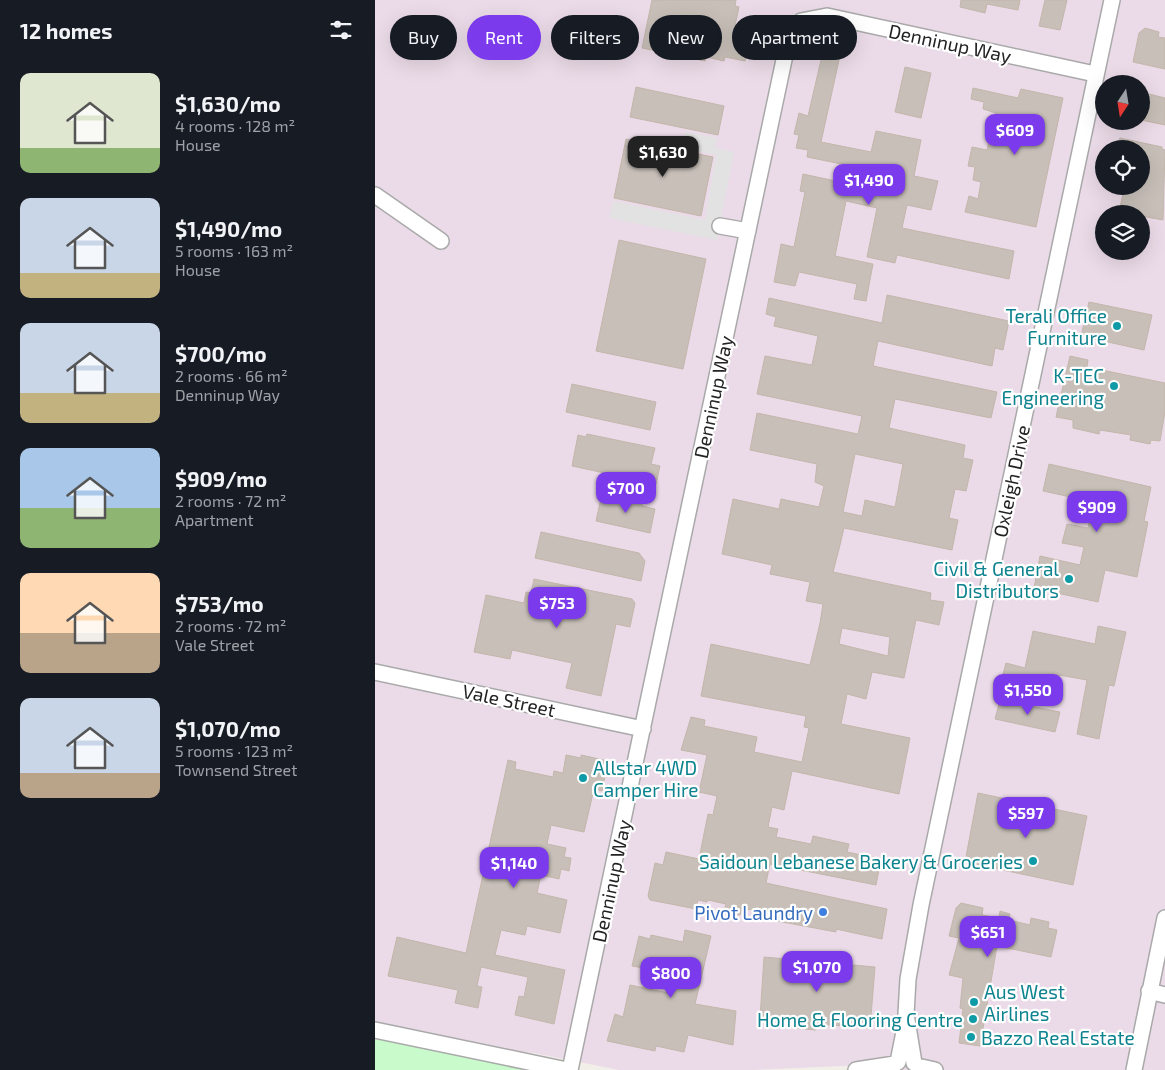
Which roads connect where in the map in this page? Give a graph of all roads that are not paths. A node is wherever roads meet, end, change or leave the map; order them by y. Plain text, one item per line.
1 (1112, 0) edge
2 (1095, 74) junction
3 (375, 195) edge
4 (721, 226) dead end
5 (748, 231) junction
6 (441, 241) dead end
7 (375, 672) edge
8 (643, 729) junction
9 (1165, 918) edge
10 (1149, 991) junction
11 (1165, 995) edge
12 (906, 1023) junction
13 (375, 1030) edge
14 (895, 1065) edge
15 (916, 1066) edge
16 (569, 1070) edge
17 (856, 1070) edge
18 (935, 1070) edge
19 (1134, 1070) edge

1 - 2 street, Oxleigh Drive
2 - 5 street, Denninup Way
2 - 12 street, Oxleigh Drive
3 - 6 street
4 - 5 street
5 - 8 street, Denninup Way
7 - 8 street, Vale Street
8 - 16 street, Denninup Way
9 - 10 street
10 - 11 street
10 - 19 street
12 - 14 street, Oxleigh Drive
12 - 15 street, Oxleigh Drive
13 - 16 street
14 - 15 street
14 - 17 street
15 - 18 street

